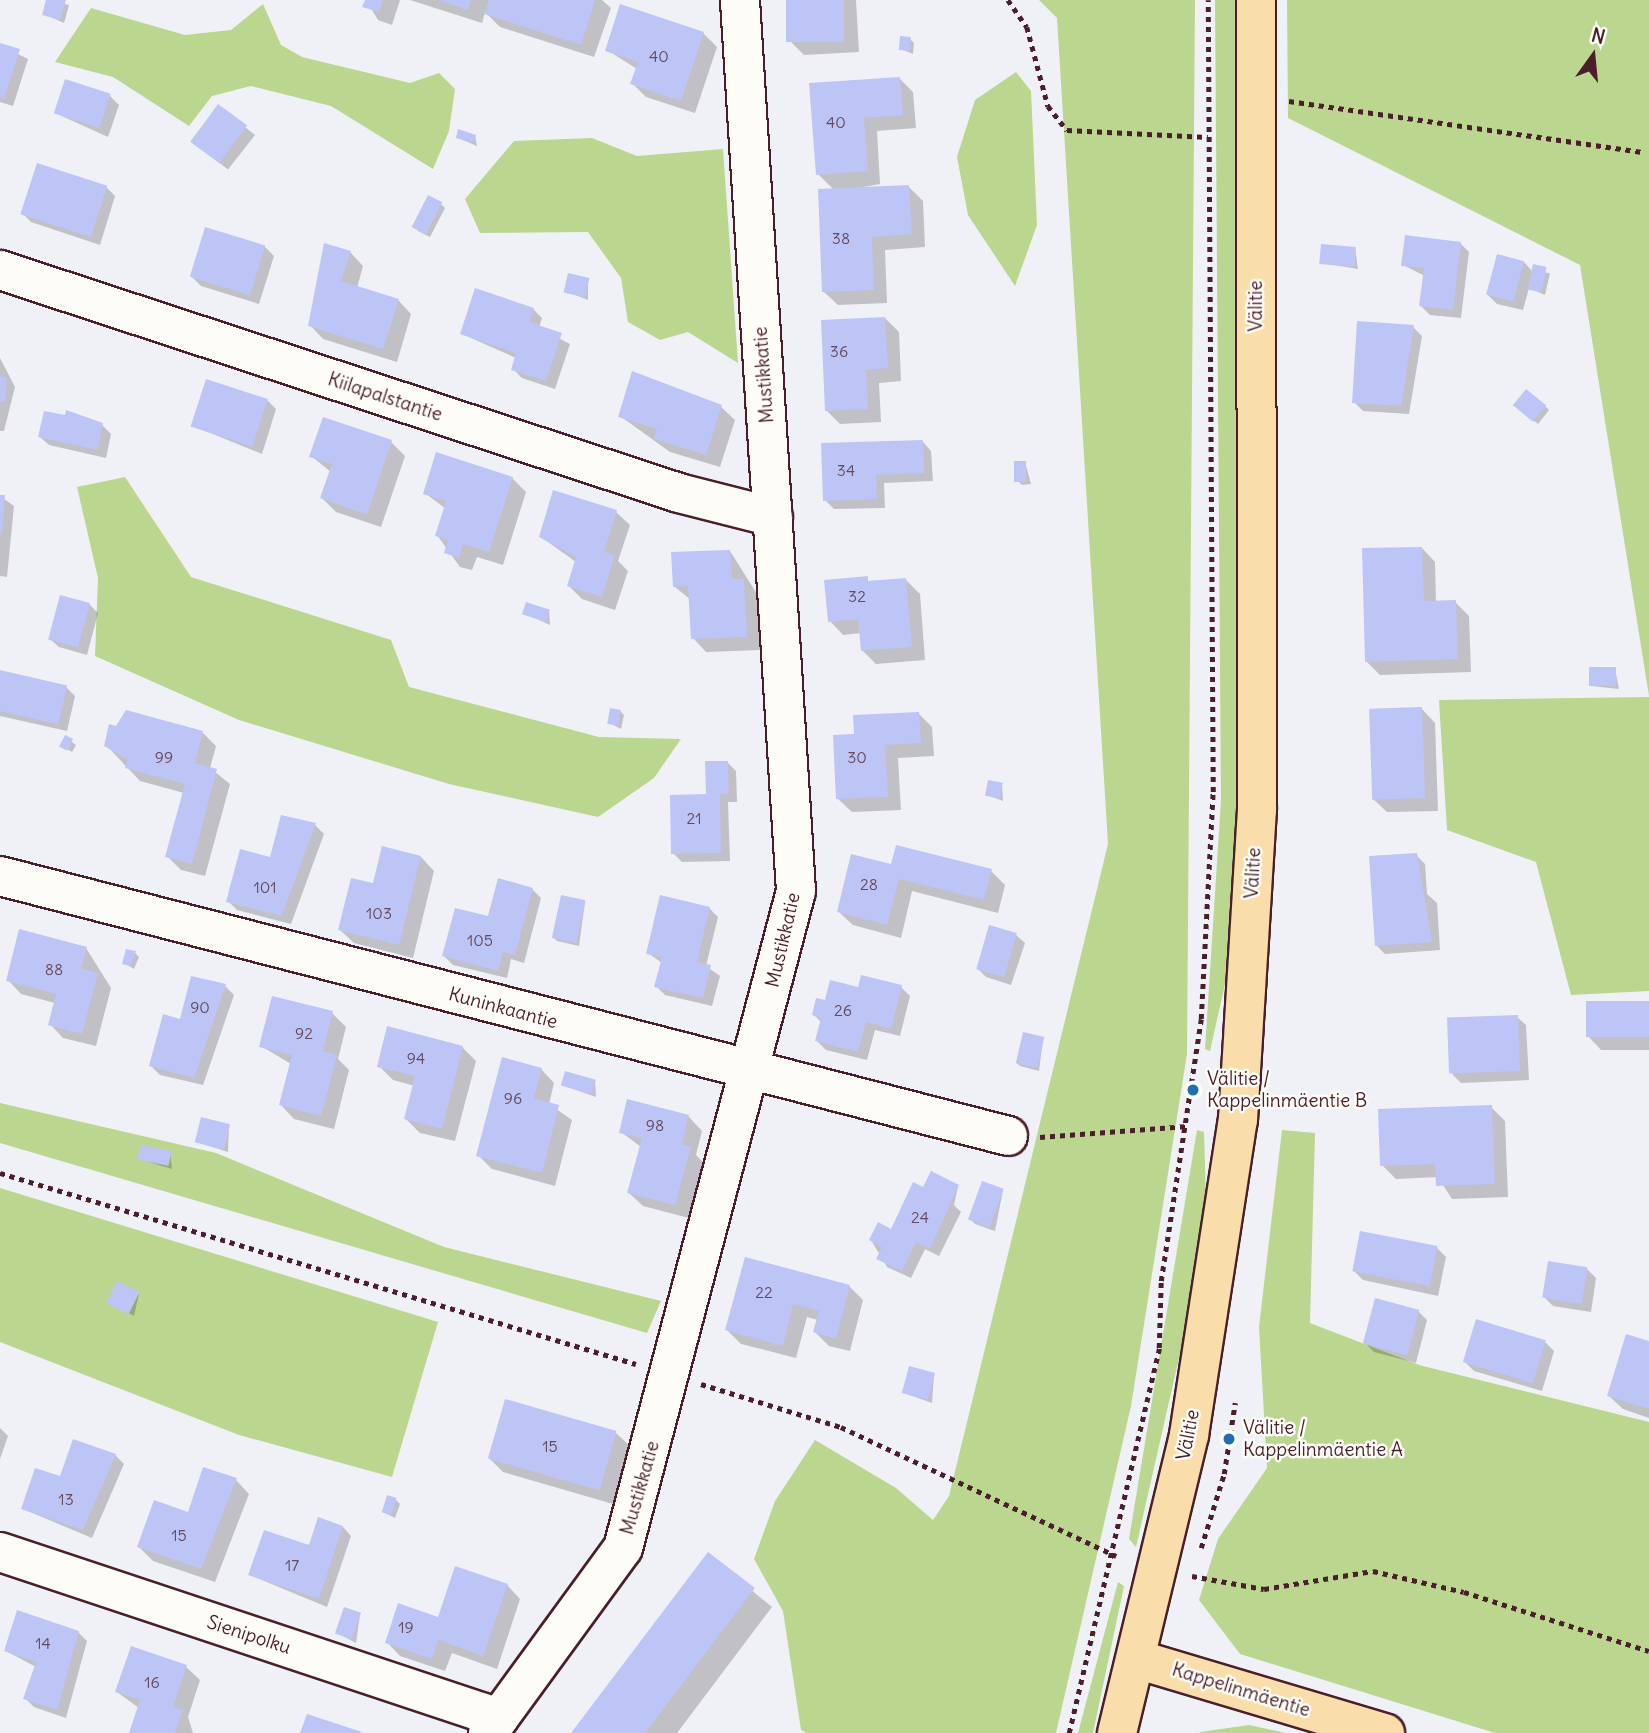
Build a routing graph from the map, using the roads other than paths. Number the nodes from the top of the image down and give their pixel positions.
1 (1256, 0) edge
2 (741, 1) edge
3 (0, 270) edge
4 (773, 517) junction
5 (0, 876) edge
6 (751, 1073) junction
7 (1008, 1136) road end
8 (0, 1552) edge
9 (1136, 1659) junction
10 (494, 1726) edge
11 (1117, 1733) edge
12 (1385, 1733) edge

1 - 9 main road, Välitie
2 - 4 street, Mustikkatie
3 - 4 street, Kiilapalstantie
4 - 6 street, Mustikkatie
5 - 6 street, Kuninkaantie
6 - 7 street, Kuninkaantie
6 - 10 street, Mustikkatie
8 - 10 street, Sienipolku
9 - 11 main road, Välitie
9 - 12 main road, Kappelinmäentie

